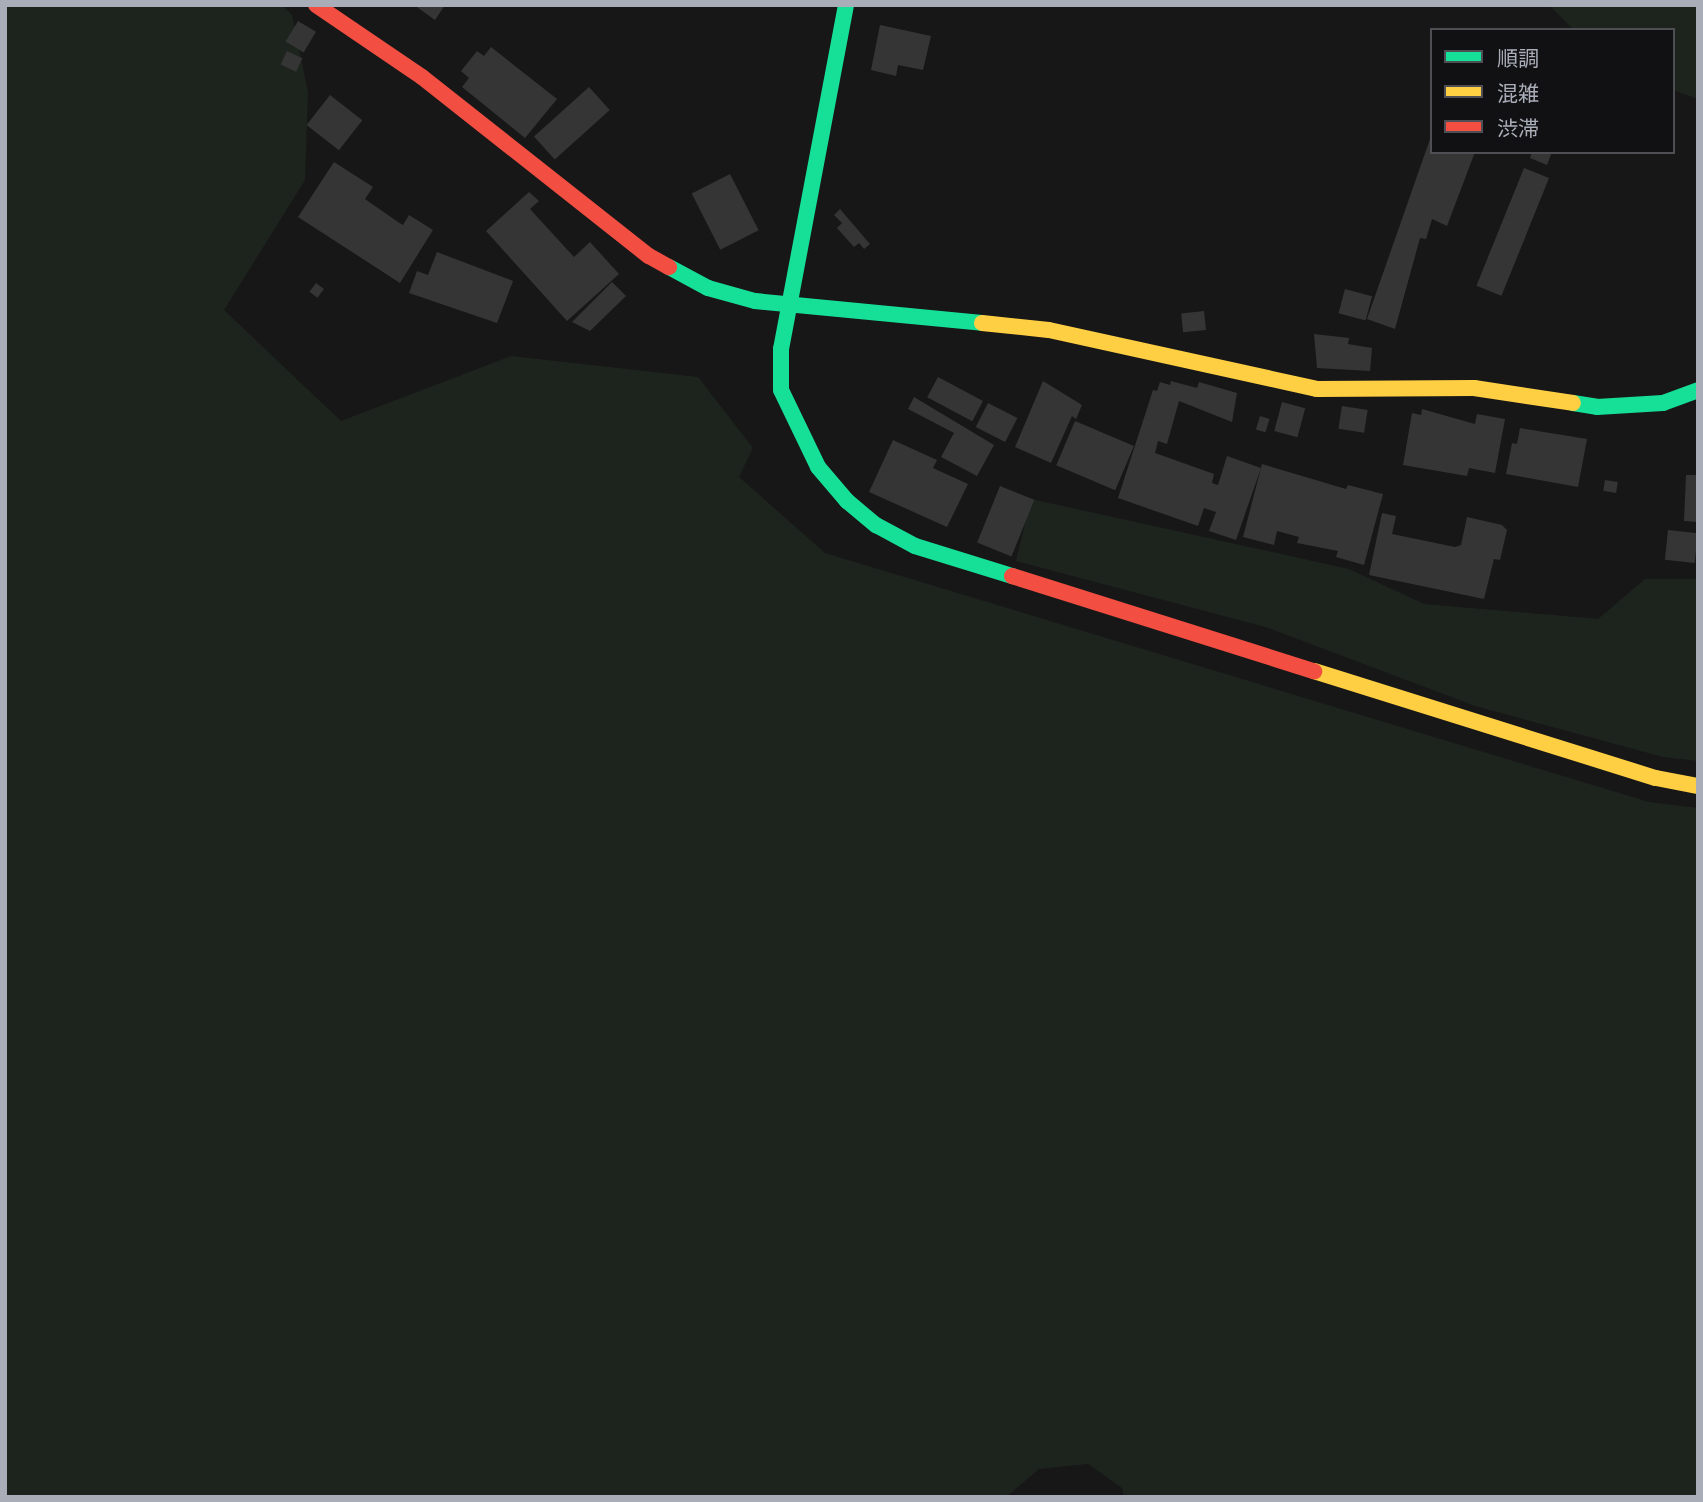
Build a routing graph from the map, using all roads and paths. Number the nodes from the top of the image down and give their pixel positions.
1 (316, 5) edge
2 (846, 5) edge
3 (791, 301) junction
4 (1698, 390) edge
5 (1698, 786) edge

1 - 3 street
2 - 3 street
3 - 4 street
3 - 5 street

